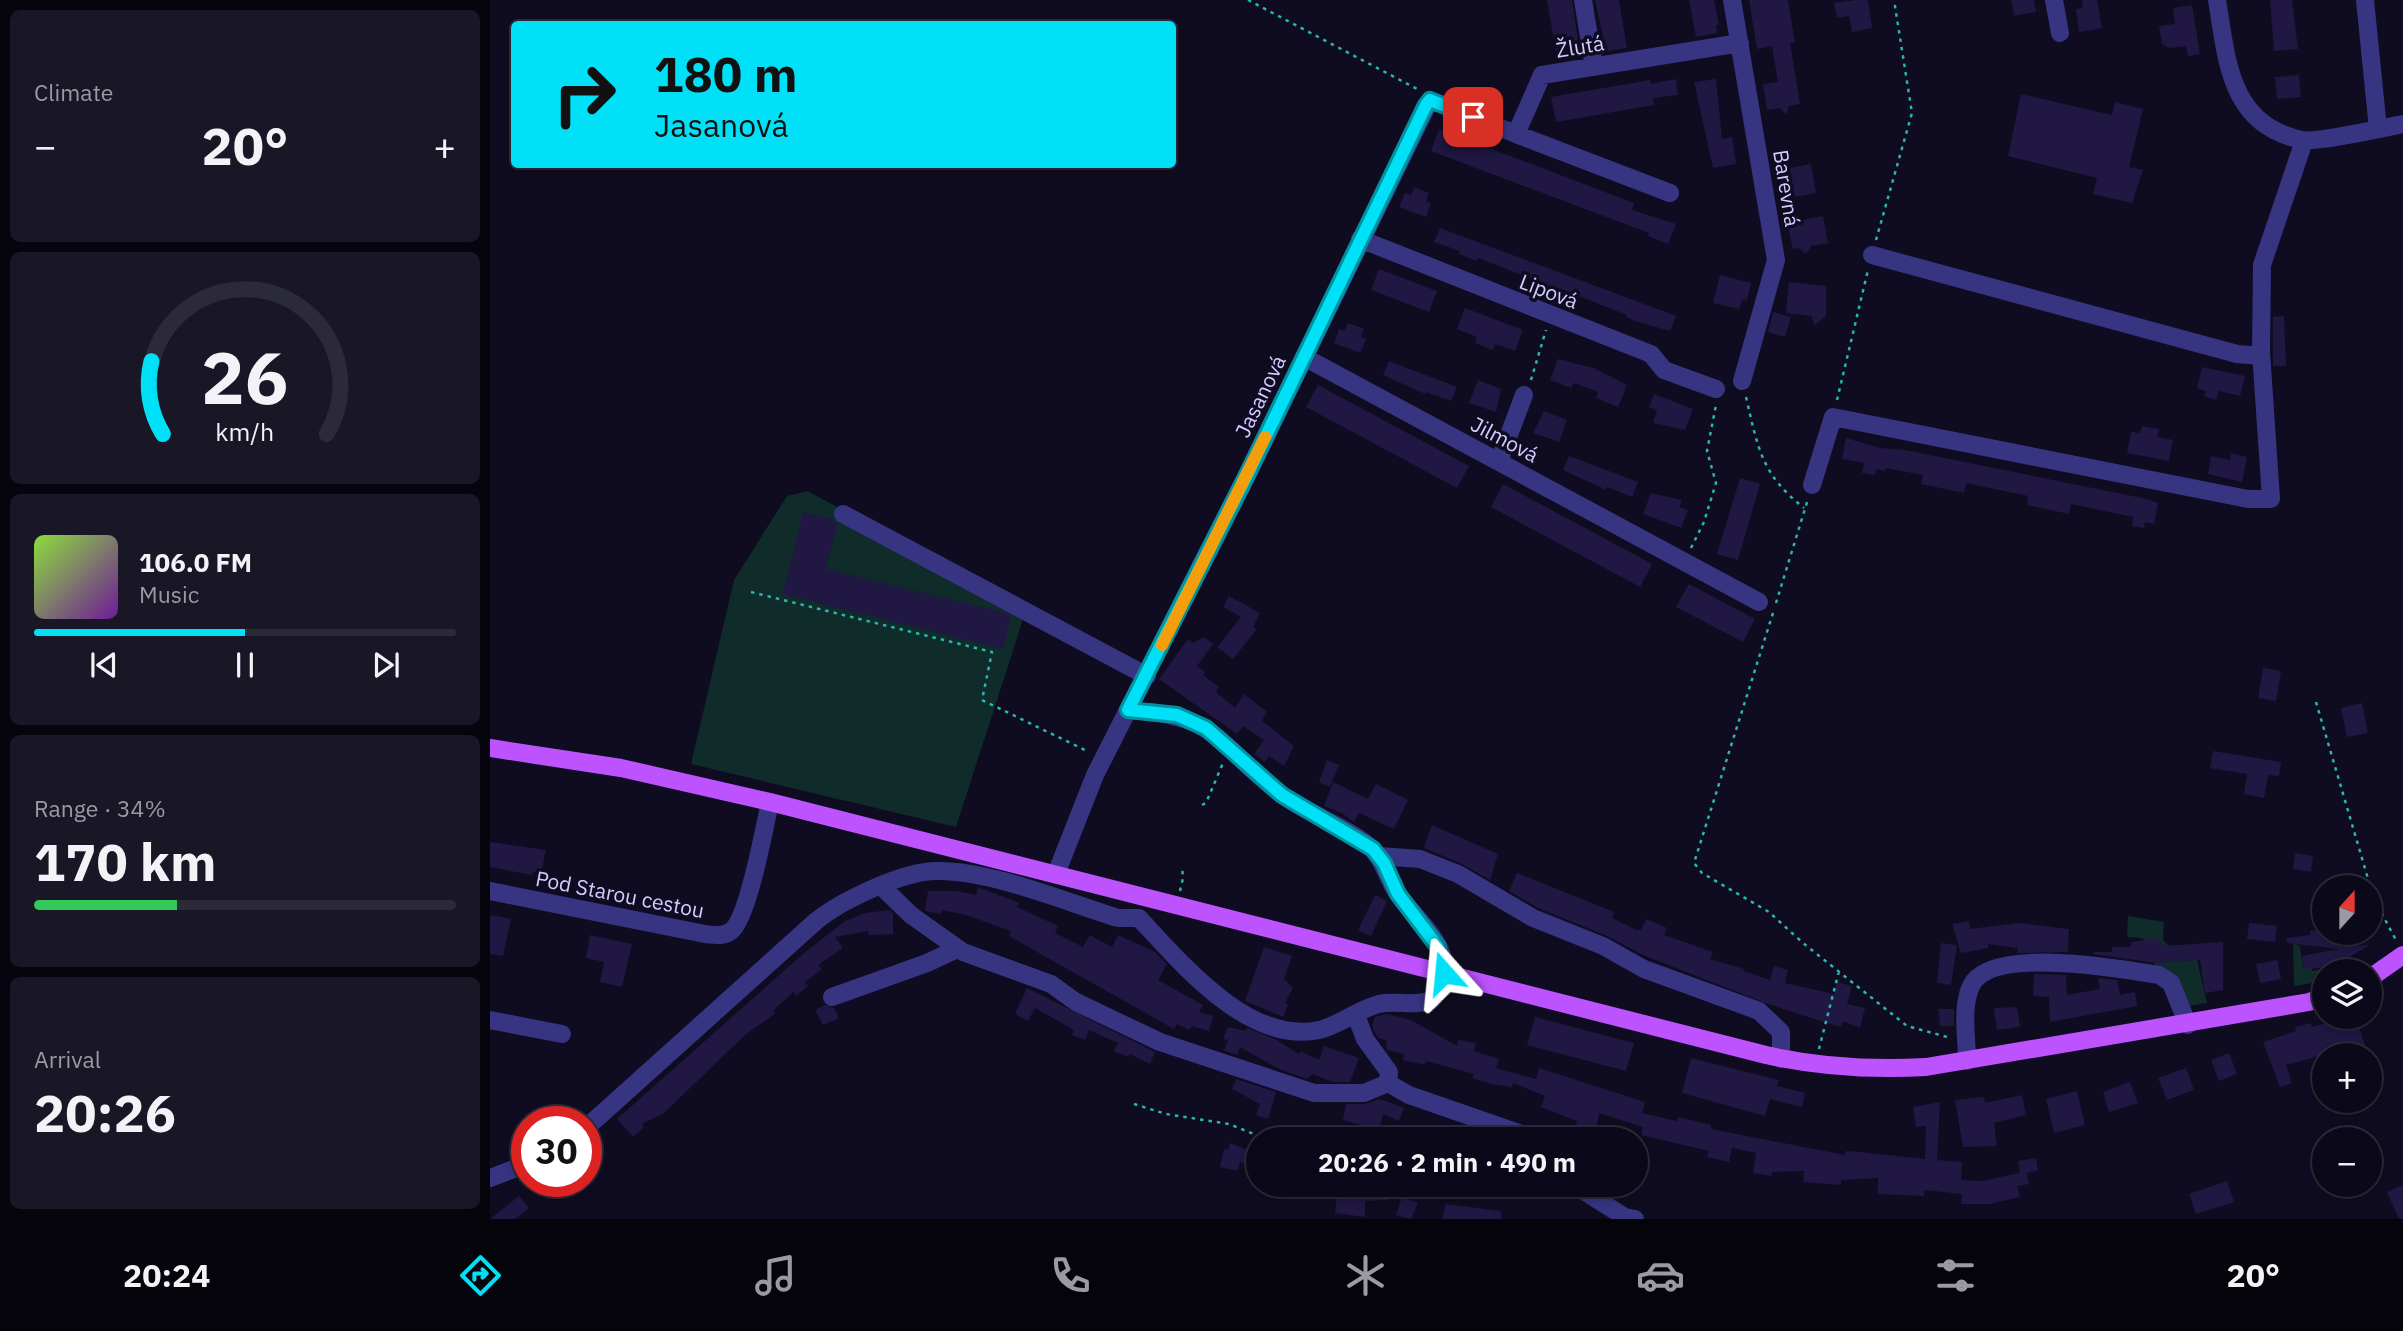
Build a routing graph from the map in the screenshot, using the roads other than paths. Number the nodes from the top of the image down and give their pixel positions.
1 (1583, 0) edge
2 (1732, 0) edge
3 (2054, 0) edge
4 (2217, 0) edge
5 (2365, 0) edge
6 (2060, 33) dead end
7 (1740, 43) junction
8 (1594, 67) junction
9 (2403, 124) edge
10 (2378, 128) junction
11 (1516, 134) junction
12 (2304, 141) junction
13 (1670, 193) dead end
14 (1360, 239) junction
15 (1872, 255) road end
16 (2261, 356) junction
17 (1304, 357) junction
18 (1742, 381) road end
19 (1716, 389) road end
20 (1524, 396) road end
21 (1499, 461) junction
22 (1812, 485) road end
23 (843, 514) dead end
24 (1759, 602) dead end
25 (1147, 676) junction
26 (1128, 710) junction
27 (490, 748) edge
28 (770, 802) junction
29 (1379, 856) junction
30 (1056, 874) junction
31 (881, 886) junction
32 (490, 891) edge
33 (1149, 898) junction
34 (1139, 919) junction
35 (2400, 948) edge
36 (957, 949) junction
37 (2382, 966) edge
38 (1444, 973) junction
39 (832, 997) dead end
40 (2312, 1001) edge
41 (1356, 1015) junction
42 (490, 1020) edge
43 (2188, 1025) junction
44 (562, 1034) dead end
45 (1967, 1052) junction
46 (1781, 1059) junction
47 (1388, 1083) junction
48 (602, 1114) edge
49 (1502, 1127) edge
50 (511, 1170) edge
51 (490, 1178) edge
52 (1593, 1197) edge
53 (1635, 1219) edge

1 - 8 street
2 - 7 street, Barevná
3 - 6 street
4 - 12 street
5 - 10 street
7 - 8 street, Žlutá
7 - 18 street, Barevná
8 - 11 street, Žlutá
9 - 10 street
10 - 12 street
11 - 13 street
11 - 14 street, Jasanová
12 - 16 street
14 - 17 street, Jasanová
14 - 19 street, Lipová
15 - 16 street
16 - 22 street
17 - 21 street, Jilmová
17 - 25 street, Jasanová
20 - 21 street
21 - 24 street, Jilmová
23 - 25 street
25 - 26 street, Jasanová
26 - 29 street
26 - 30 street, Jasanová
27 - 28 main road
28 - 30 main road
28 - 32 street, Pod Starou cestou
29 - 38 street
29 - 46 street
30 - 33 main road
31 - 34 street
31 - 36 street
31 - 48 street
33 - 34 street
33 - 38 main road
34 - 41 street
35 - 37 main road
36 - 39 street
36 - 47 street
38 - 41 street
38 - 46 main road
40 - 43 main road
41 - 47 street
42 - 44 street
43 - 45 main road
43 - 45 street
45 - 46 main road
47 - 49 street
50 - 51 street
52 - 53 street

